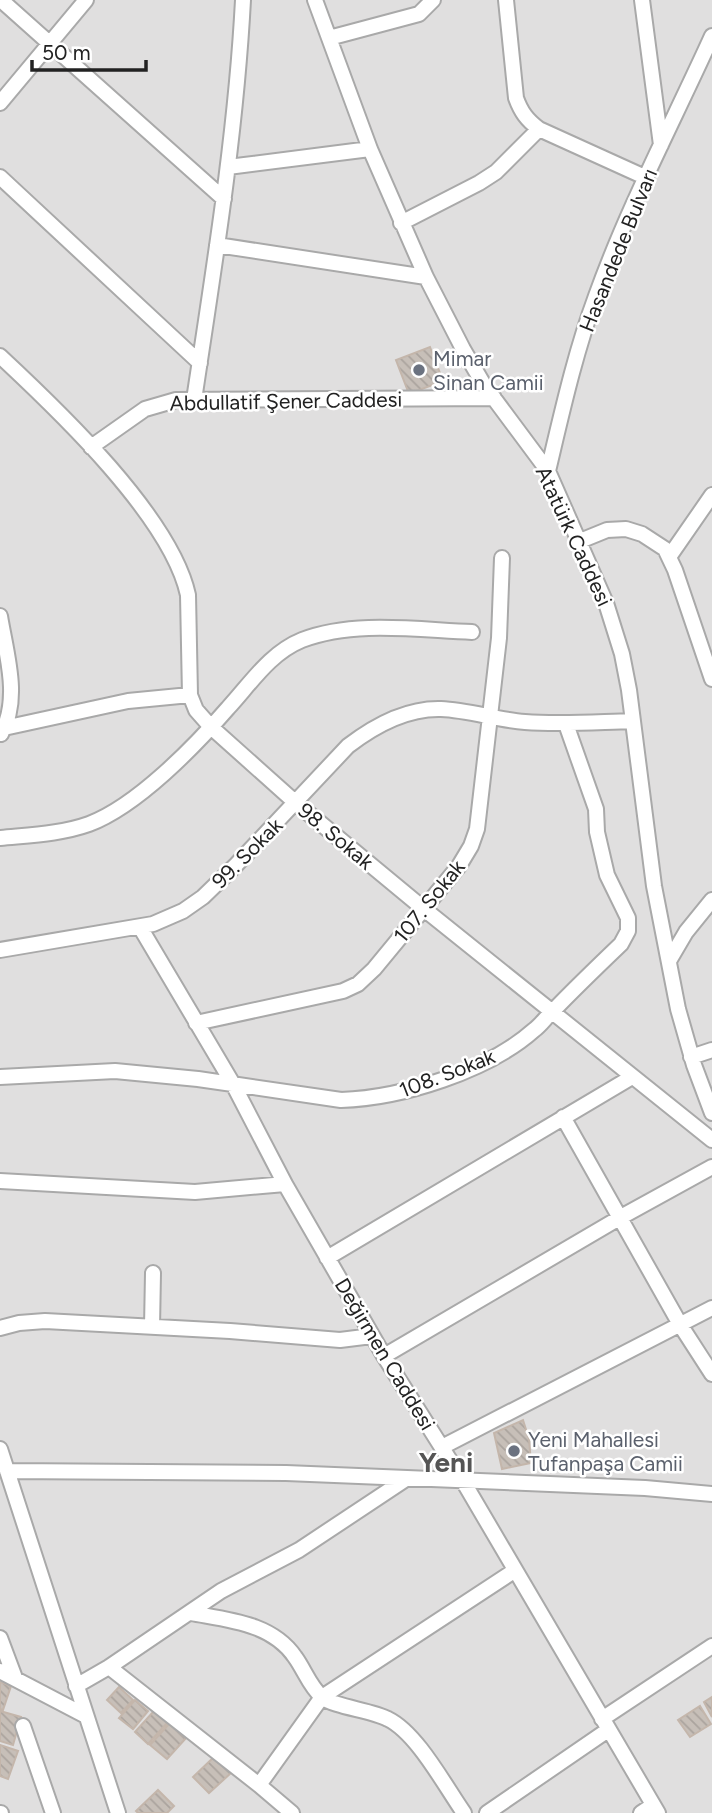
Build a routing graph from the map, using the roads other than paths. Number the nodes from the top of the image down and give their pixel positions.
1 (1, 0) edge
2 (86, 0) edge
3 (243, 0) edge
4 (315, 0) edge
5 (433, 0) edge
6 (506, 0) edge
7 (642, 0) edge
8 (712, 36) edge
9 (330, 38) junction
10 (49, 44) junction
11 (0, 103) edge
12 (539, 129) junction
13 (662, 146) junction
14 (370, 149) junction
15 (228, 167) junction
16 (0, 177) edge
17 (647, 178) junction
18 (224, 199) junction
19 (401, 223) junction
20 (217, 245) junction
21 (426, 277) junction
22 (0, 356) edge
23 (200, 363) junction
24 (494, 398) junction
25 (194, 400) junction
26 (91, 447) junction
27 (548, 471) junction
28 (712, 495) edge
29 (580, 541) junction
30 (669, 557) junction
31 (502, 558) dead end
32 (0, 616) edge
33 (472, 632) dead end
34 (712, 678) edge
35 (190, 695) junction
36 (490, 718) junction
37 (632, 721) junction
38 (566, 724) junction
39 (211, 727) junction
40 (2, 732) edge
41 (296, 803) junction
42 (0, 838) edge
43 (712, 900) edge
44 (424, 909) junction
45 (140, 927) junction
46 (0, 950) edge
47 (669, 961) junction
48 (551, 1012) junction
49 (196, 1023) junction
50 (712, 1050) edge
51 (691, 1056) junction
52 (0, 1077) edge
53 (632, 1077) junction
54 (233, 1084) junction
55 (712, 1113) edge
56 (563, 1117) junction
57 (712, 1140) edge
58 (712, 1167) edge
59 (0, 1181) edge
60 (285, 1184) junction
61 (621, 1217) junction
62 (327, 1258) junction
63 (153, 1273) dead end
64 (712, 1308) edge
65 (681, 1326) junction
66 (152, 1327) junction
67 (0, 1328) edge
68 (372, 1336) junction
69 (384, 1356) junction
70 (712, 1374) edge
71 (442, 1447) junction
72 (0, 1448) edge
73 (7, 1471) junction
74 (406, 1479) junction
75 (463, 1481) junction
76 (712, 1494) edge
77 (514, 1571) junction
78 (191, 1612) junction
79 (0, 1638) edge
80 (712, 1646) edge
81 (109, 1667) junction
82 (0, 1671) edge
83 (15, 1678) junction
84 (76, 1686) junction
85 (322, 1697) junction
86 (86, 1716) junction
87 (605, 1725) junction
88 (23, 1726) dead end
89 (259, 1785) junction
90 (651, 1810) edge
91 (53, 1813) edge
92 (118, 1813) edge
93 (292, 1813) edge
94 (464, 1813) edge
95 (487, 1813) edge

1 - 10 street
2 - 10 street
3 - 15 street
4 - 9 street, Atatürk Caddesi
5 - 9 street
6 - 12 street
7 - 13 street
8 - 13 street, Hasandede Bulvarı
9 - 14 street, Atatürk Caddesi
10 - 11 street
10 - 18 street
12 - 17 street
12 - 19 street
13 - 17 street, Hasandede Bulvarı
14 - 15 street
14 - 19 street, Atatürk Caddesi
15 - 18 street
16 - 23 street
17 - 27 street, Hasandede Bulvarı
18 - 20 street
19 - 21 street, Atatürk Caddesi
20 - 21 street
20 - 23 street
21 - 24 street, Atatürk Caddesi
22 - 26 street
23 - 25 street
24 - 25 street, Abdullatif Şener Caddesi
24 - 27 street, Atatürk Caddesi
25 - 26 street, Abdullatif Şener Caddesi
26 - 35 street
27 - 29 street, Atatürk Caddesi
28 - 30 street
29 - 30 street
29 - 37 street, Atatürk Caddesi
30 - 34 street
31 - 36 street, 107. Sokak
32 - 40 street
33 - 39 street
35 - 39 street, 98. Sokak
35 - 40 street
36 - 38 street, 99. Sokak
36 - 41 street, 99. Sokak
36 - 44 street, 107. Sokak
37 - 38 street, 99. Sokak
37 - 47 street, Atatürk Caddesi
38 - 48 street, 108. Sokak
39 - 41 street, 98. Sokak
39 - 42 street
41 - 44 street, 98. Sokak
41 - 45 street, 99. Sokak
43 - 47 street
44 - 48 street, 98. Sokak
44 - 49 street, 107. Sokak
45 - 46 street, 99. Sokak
45 - 49 street, Değirmen Caddesi
47 - 51 street, Atatürk Caddesi
48 - 53 street, 98. Sokak
48 - 54 street, 108. Sokak
49 - 54 street, Değirmen Caddesi
50 - 51 street
51 - 55 street, Atatürk Caddesi
52 - 54 street, 108. Sokak
53 - 56 street
53 - 57 street, 98. Sokak
54 - 60 street, Değirmen Caddesi
56 - 61 street
56 - 62 street
58 - 61 street
59 - 60 street
60 - 62 street, Değirmen Caddesi
61 - 65 street
61 - 69 street
62 - 68 street, Değirmen Caddesi
63 - 66 street
64 - 65 street
65 - 70 street
65 - 71 street
66 - 67 street
66 - 68 street
68 - 69 street, Değirmen Caddesi
69 - 71 street, Değirmen Caddesi
71 - 75 street, Değirmen Caddesi
72 - 73 street
73 - 74 street
73 - 84 street
74 - 75 street
74 - 78 street
75 - 76 street
75 - 77 street, Değirmen Caddesi
77 - 85 street
77 - 87 street, Değirmen Caddesi
78 - 81 street
78 - 85 street
79 - 83 street
80 - 87 street
81 - 84 street
81 - 89 street
82 - 83 street
83 - 86 street
84 - 86 street
85 - 89 street
85 - 94 street
86 - 92 street
87 - 90 street, Değirmen Caddesi
87 - 95 street
88 - 91 street
89 - 93 street

